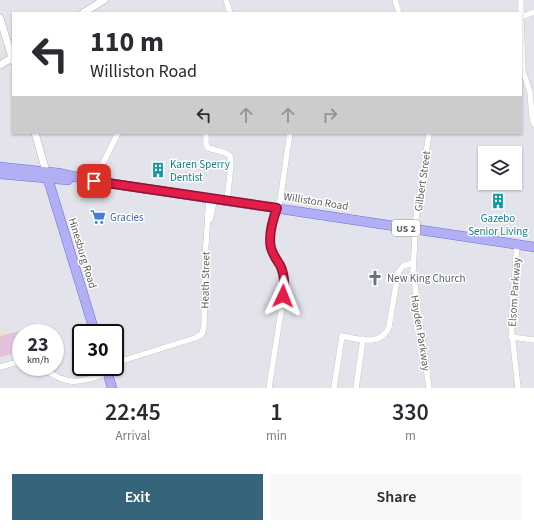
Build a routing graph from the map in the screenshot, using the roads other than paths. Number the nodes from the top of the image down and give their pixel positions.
1 (104, 0) edge
2 (226, 0) edge
3 (395, 0) edge
4 (522, 0) edge
5 (85, 12) edge
6 (230, 12) edge
7 (399, 12) edge
8 (521, 12) edge
9 (534, 12) edge
10 (522, 17) edge
11 (0, 18) edge
12 (522, 44) edge
13 (12, 56) edge
14 (12, 59) edge
15 (0, 65) edge
16 (532, 93) edge
17 (534, 124) edge
18 (35, 134) edge
19 (118, 134) edge
20 (206, 134) edge
21 (290, 134) edge
22 (429, 134) edge
23 (0, 167) edge
24 (0, 174) edge
25 (47, 176) junction
26 (94, 181) junction
27 (212, 198) junction
28 (227, 200) junction
29 (277, 208) junction
30 (415, 229) junction
31 (517, 244) junction
32 (534, 247) edge
33 (413, 263) junction
34 (92, 324) edge
35 (511, 337) junction
36 (363, 339) junction
37 (534, 340) edge
38 (124, 360) edge
39 (12, 364) edge
40 (0, 367) edge
41 (54, 376) edge
42 (94, 376) edge
43 (109, 376) edge
44 (112, 388) edge
45 (268, 388) edge
46 (334, 388) edge
47 (356, 388) edge
48 (429, 388) edge
49 (518, 388) edge

1 - 5 street
2 - 6 street
3 - 7 street
4 - 8 street
9 - 10 street
11 - 13 street
12 - 16 street
14 - 15 street
16 - 17 street
18 - 25 street
19 - 26 street
20 - 28 street
21 - 29 street
22 - 30 street, Gilbert Street
23 - 25 main road, Williston Road / US 2
24 - 25 main road, Williston Road / US 2
25 - 26 main road, Williston Road / US 2
25 - 34 main road, Hinesburg Road
26 - 27 main road, Williston Road / US 2
27 - 28 main road, Williston Road / US 2
27 - 38 street, Heath Street
28 - 29 main road, Williston Road / US 2
29 - 30 main road, Williston Road / US 2
29 - 45 street
30 - 31 main road, Williston Road / US 2
30 - 33 street, Hayden Parkway
31 - 32 main road, Williston Road / US 2
31 - 35 street, Elsom Parkway
33 - 36 street
33 - 48 street, Hayden Parkway
35 - 37 street
35 - 49 street, Elsom Parkway
36 - 46 street
36 - 47 street
39 - 40 street
41 - 42 street
43 - 44 main road

